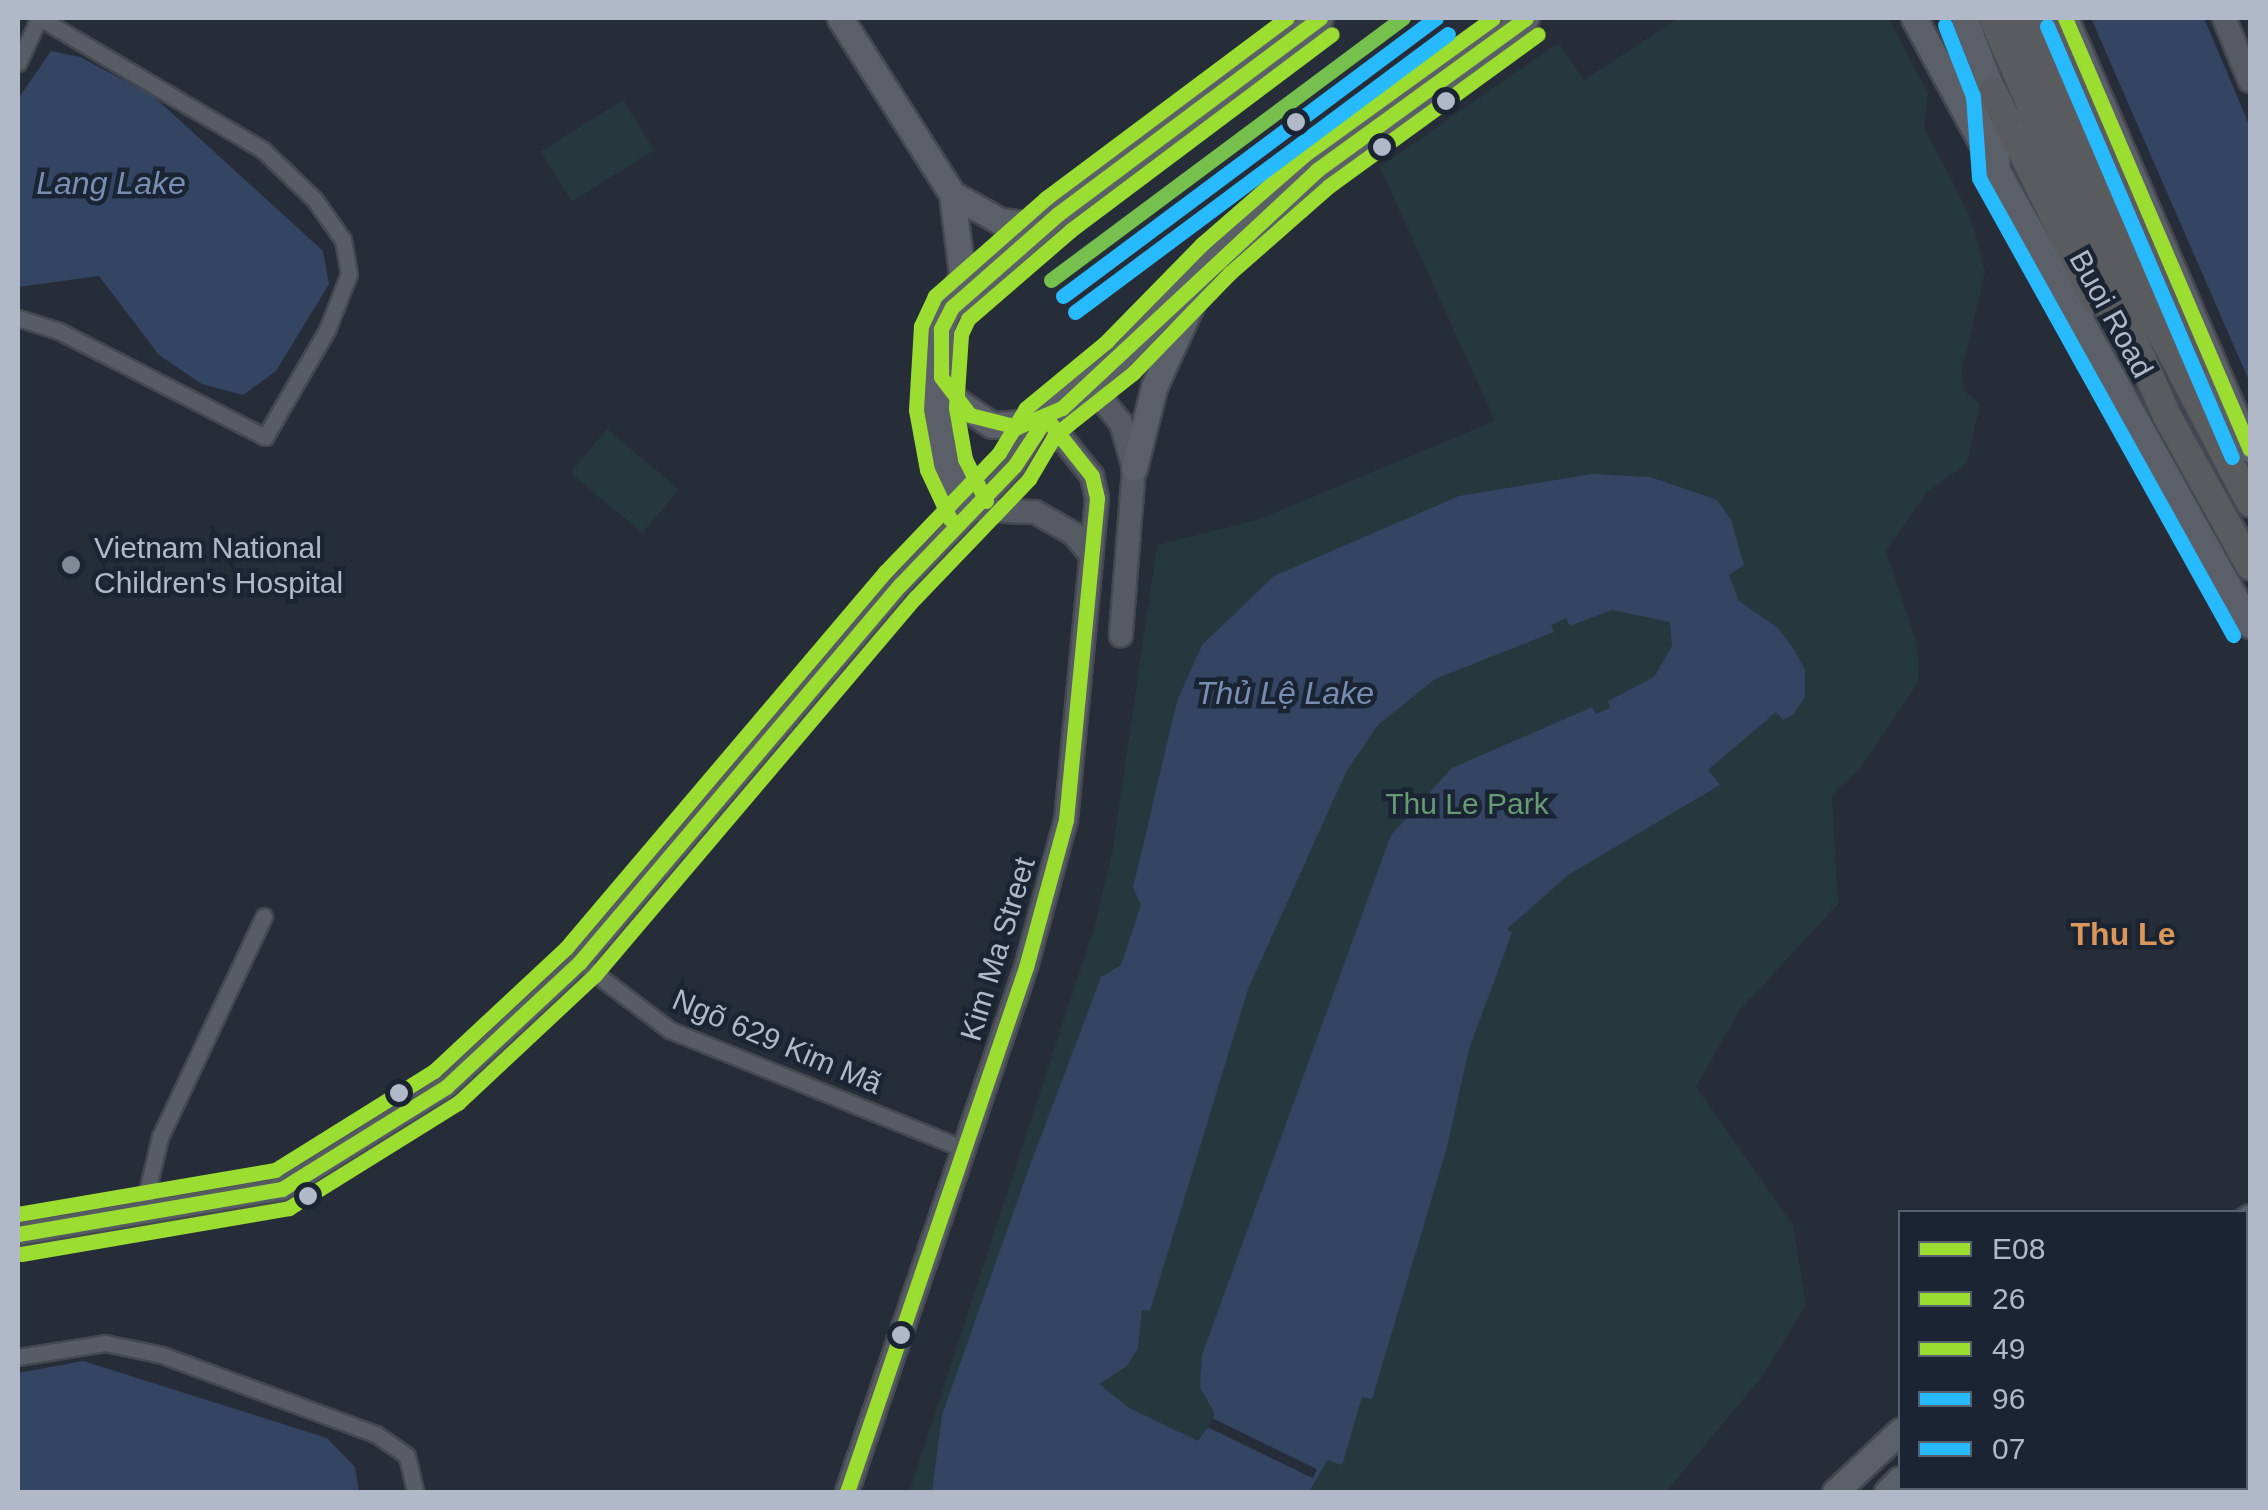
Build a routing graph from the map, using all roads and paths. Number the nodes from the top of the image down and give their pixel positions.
1 (40, 18) edge
2 (840, 18) edge
3 (1320, 18) edge
4 (1526, 18) edge
5 (1914, 18) edge
6 (1964, 18) edge
7 (1993, 18) edge
8 (2020, 18) edge
9 (2044, 18) edge
10 (2064, 18) edge
11 (2224, 18) edge
12 (18, 62) edge
13 (2250, 82) edge
14 (1993, 92) junction
15 (2045, 107) junction
16 (1997, 170) junction
17 (952, 194) junction
18 (1043, 226) junction
19 (1216, 258) junction
20 (952, 307) junction
21 (18, 318) edge
22 (941, 376) junction
23 (1090, 384) junction
24 (1043, 420) junction
25 (2237, 448) edge
26 (2189, 460) junction
27 (1134, 468) junction
28 (2250, 502) edge
29 (968, 510) junction
30 (1091, 564) junction
31 (2250, 566) edge
32 (1126, 575) junction
33 (2250, 625) edge
34 (1121, 635) dead end
35 (264, 916) dead end
36 (580, 962) junction
37 (964, 1149) junction
38 (143, 1209) junction
39 (18, 1234) edge
40 (18, 1357) edge
41 (1898, 1433) edge
42 (415, 1492) edge
43 (847, 1492) edge
44 (1835, 1492) edge

1 - 12 street
1 - 21 street
2 - 17 main road
3 - 18 main road
4 - 19 main road
5 - 16 main road
6 - 14 main road, Buoi Road
7 - 15 highway
8 - 15 highway
9 - 25 highway
10 - 25 main road
11 - 13 main road
14 - 16 main road, Buoi Road
14 - 26 highway
15 - 25 highway
15 - 26 highway
16 - 33 main road, Buoi Road
17 - 18 main road
17 - 20 main road
18 - 20 main road
19 - 23 main road
19 - 27 main road
20 - 22 main road
22 - 24 main road
22 - 29 main road
23 - 24 main road
23 - 27 main road
24 - 29 main road
24 - 30 main road, Kim Ma Street
25 - 28 highway
26 - 31 highway
27 - 32 main road
29 - 30 main road
29 - 36 main road
30 - 32 main road
30 - 37 main road, Kim Ma Street
32 - 34 main road
35 - 38 street
36 - 37 street, Ngõ 629 Kim Mã
36 - 38 main road
37 - 43 main road, Kim Ma Street
38 - 39 main road
40 - 42 street
41 - 44 main road

